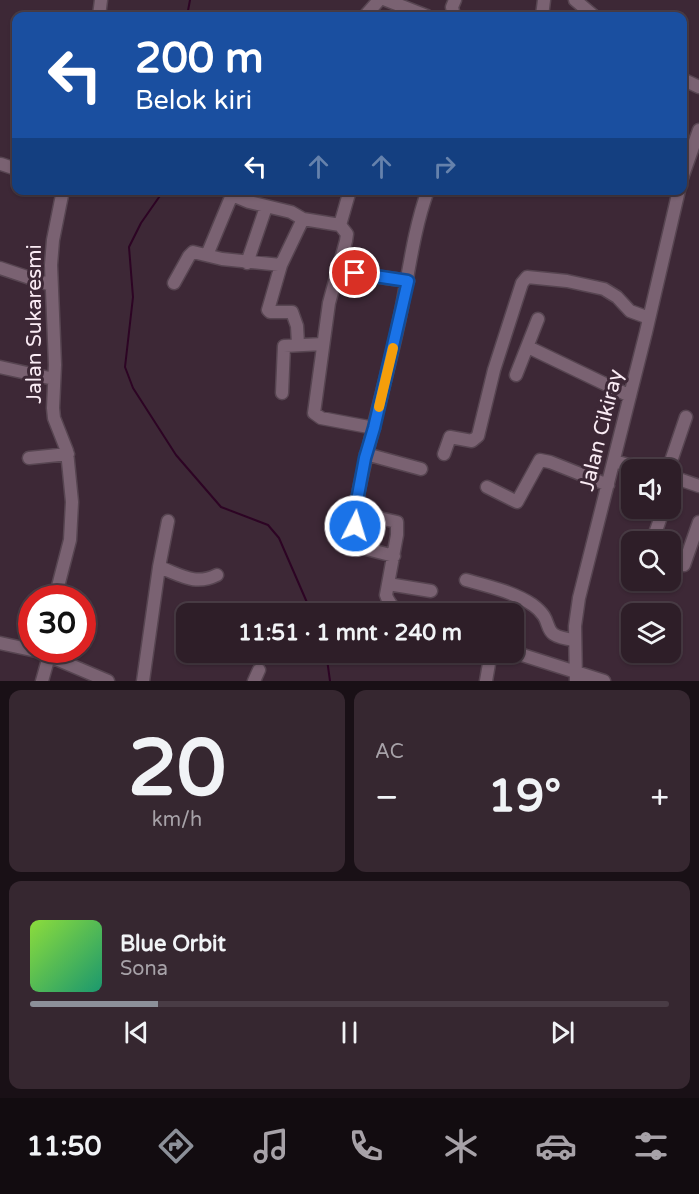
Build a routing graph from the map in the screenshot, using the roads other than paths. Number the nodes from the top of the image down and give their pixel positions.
1 (379, 0) edge
2 (386, 0) edge
3 (574, 0) edge
4 (368, 12) edge
5 (417, 12) edge
6 (589, 12) edge
7 (699, 130) edge
8 (687, 164) edge
9 (62, 195) edge
10 (232, 195) edge
11 (235, 195) edge
12 (349, 195) edge
13 (426, 195) edge
14 (678, 195) edge
15 (266, 207) junction
16 (303, 219) junction
17 (340, 225) junction
18 (207, 255) junction
19 (247, 263) junction
20 (280, 265) junction
21 (0, 268) edge
22 (338, 271) junction
23 (408, 281) junction
24 (174, 283) dead end
25 (51, 285) junction
26 (649, 318) junction
27 (538, 319) dead end
28 (298, 344) junction
29 (323, 344) junction
30 (528, 347) junction
31 (0, 367) edge
32 (516, 375) dead end
33 (54, 380) junction
34 (282, 393) dead end
35 (630, 396) junction
36 (686, 417) dead end
37 (374, 428) junction
38 (68, 454) junction
39 (366, 454) junction
40 (444, 454) dead end
41 (29, 458) dead end
42 (676, 459) edge
43 (614, 461) junction
44 (621, 463) edge
45 (421, 469) dead end
46 (681, 481) edge
47 (608, 485) junction
48 (699, 486) edge
49 (488, 488) dead end
50 (357, 513) junction
51 (168, 520) dead end
52 (699, 522) edge
53 (394, 556) junction
54 (684, 566) dead end
55 (159, 567) junction
56 (217, 575) dead end
57 (466, 580) dead end
58 (388, 584) junction
59 (58, 585) edge
60 (431, 591) dead end
61 (391, 603) edge
62 (575, 640) junction
63 (0, 643) edge
64 (18, 647) edge
65 (524, 656) edge
66 (43, 663) edge
67 (67, 663) edge
68 (489, 663) edge
69 (576, 676) edge
70 (42, 681) edge
71 (108, 681) edge
72 (143, 681) edge
73 (486, 681) edge
74 (604, 681) edge

1 - 4 street
2 - 5 street
3 - 6 street
7 - 8 street
9 - 25 street, Jalan Sukaresmi
10 - 18 street
11 - 15 street
12 - 17 street
13 - 23 street
14 - 26 street, Jalan Cikiray
15 - 16 street
15 - 19 street
16 - 17 street
16 - 20 street
17 - 22 street
18 - 19 street
18 - 24 street
19 - 20 street
20 - 28 street
21 - 25 street
22 - 23 street
22 - 29 street
23 - 37 street
25 - 33 street, Jalan Sukaresmi
26 - 35 street, Jalan Cikiray
26 - 40 street
27 - 30 street
28 - 29 street
28 - 34 street
29 - 37 street
30 - 32 street
30 - 35 street
31 - 33 street
33 - 38 street, Jalan Sukaresmi
35 - 43 street, Jalan Cikiray
36 - 42 street
37 - 39 street
38 - 41 street
38 - 59 street, Jalan Sukaresmi
39 - 45 street
39 - 50 street
43 - 44 street
43 - 47 street, Jalan Cikiray
46 - 48 street
47 - 49 street
47 - 62 street, Jalan Cikiray
50 - 53 street
50 - 53 street
51 - 55 street
52 - 54 street
53 - 58 street
55 - 56 street
55 - 72 street
57 - 62 street
58 - 60 street
58 - 61 street
62 - 69 street, Jalan Cikiray
63 - 64 street
65 - 69 street
66 - 70 street
67 - 71 street
68 - 73 street
69 - 74 street

